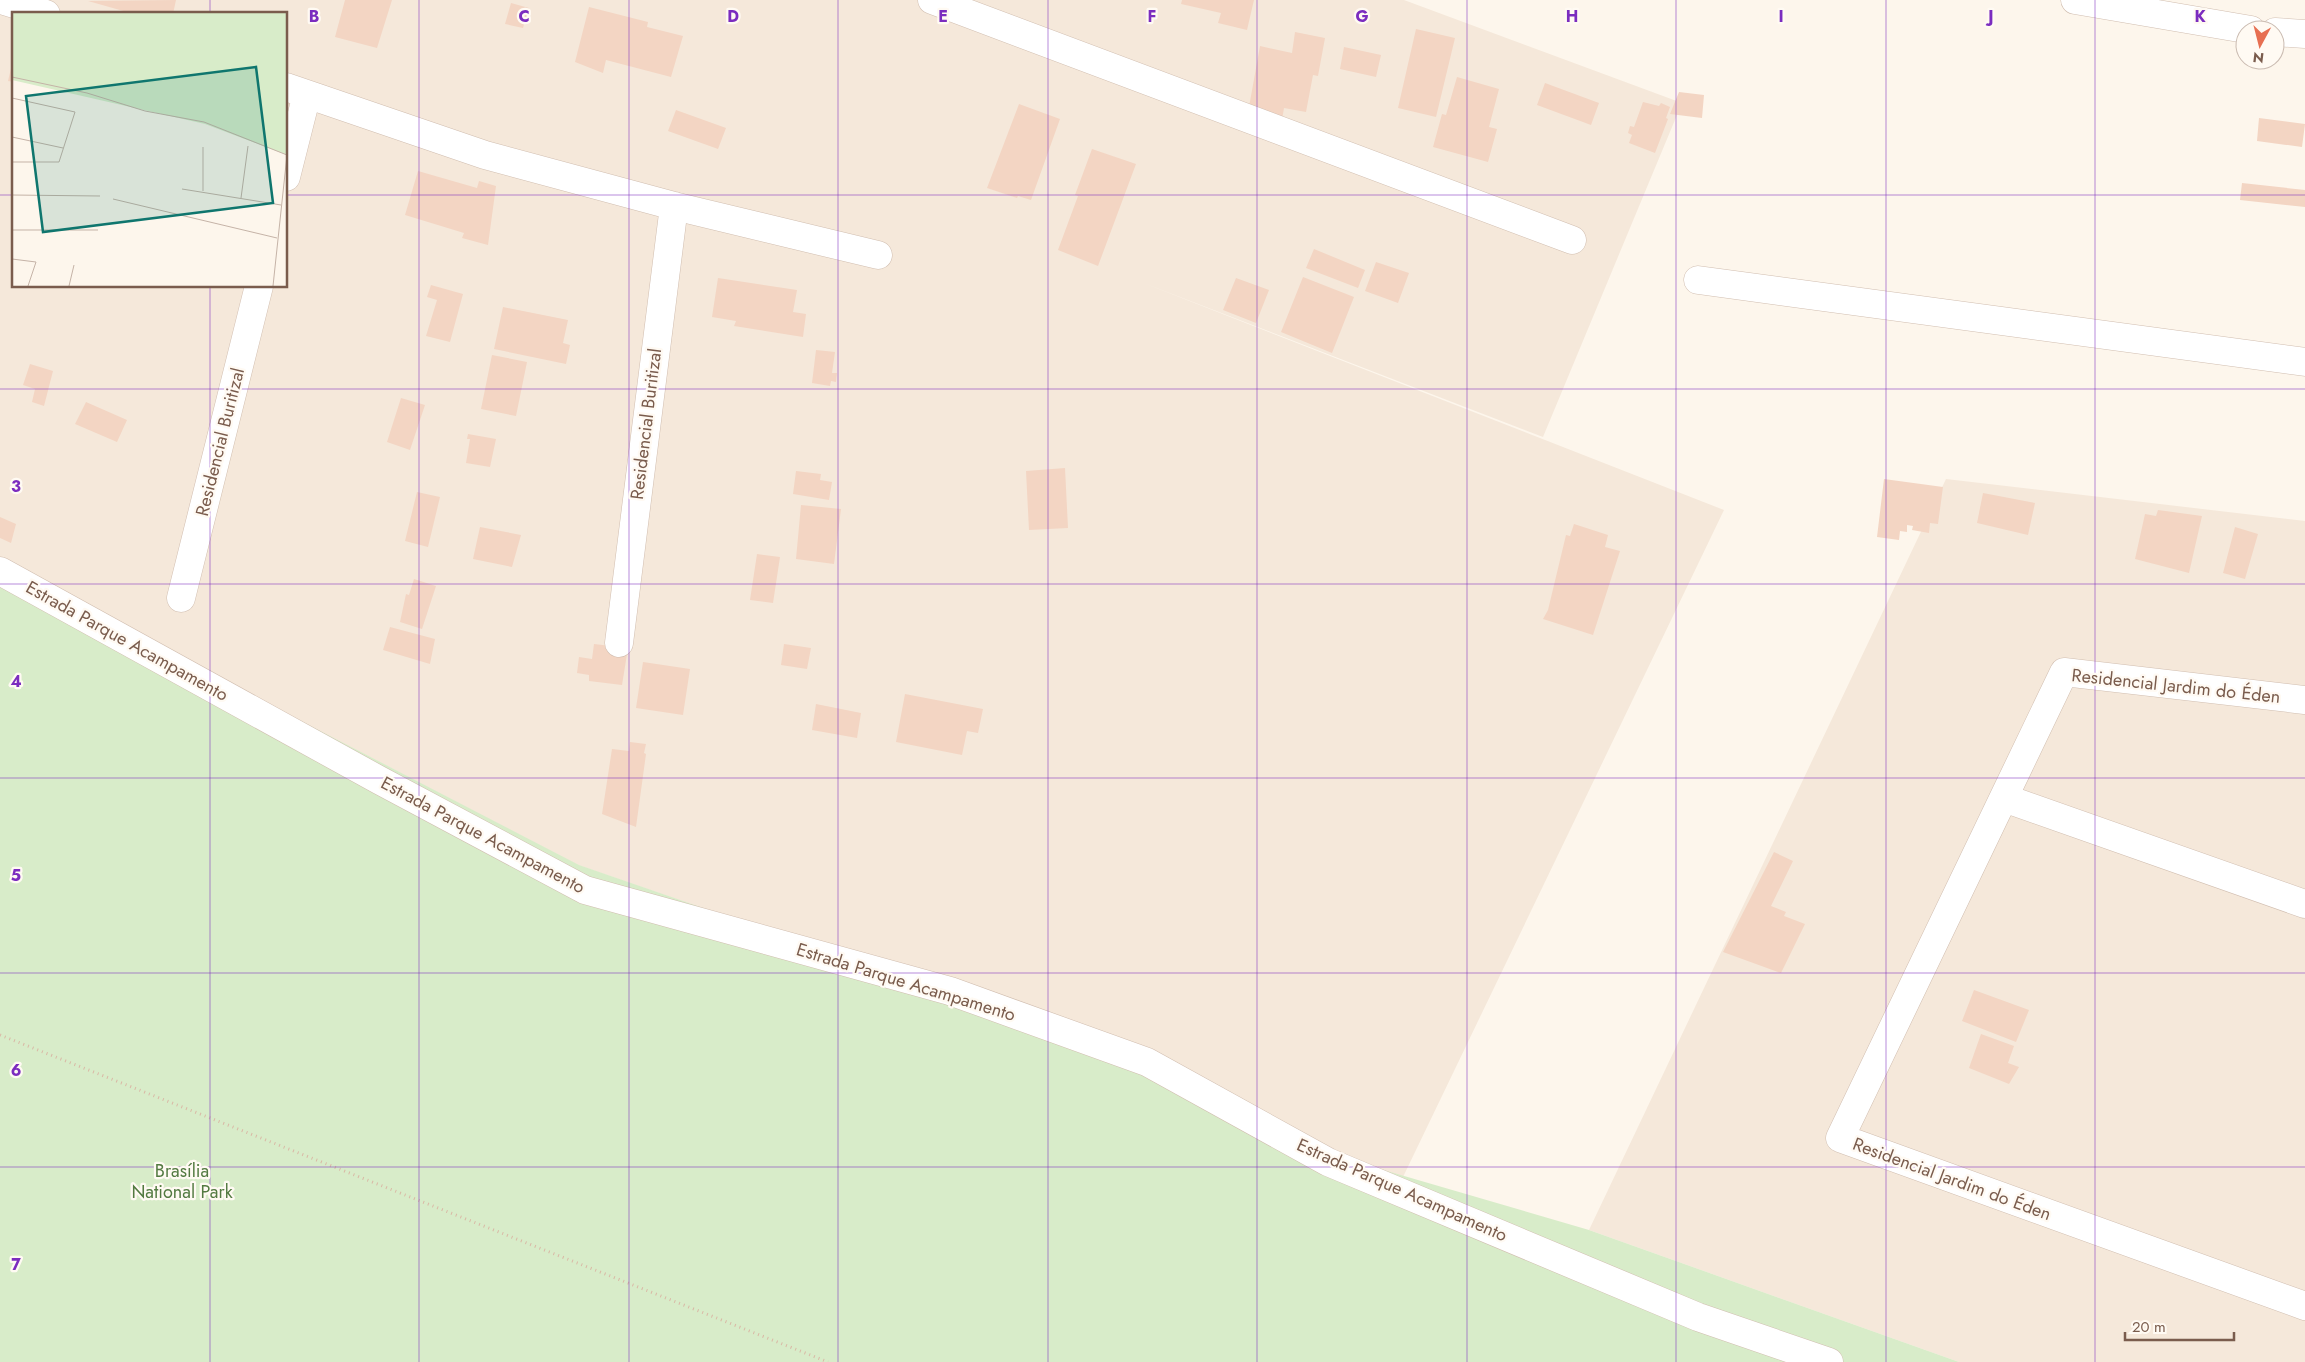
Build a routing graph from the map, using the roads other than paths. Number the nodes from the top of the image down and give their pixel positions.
1 (1, 0) edge
2 (932, 0) edge
3 (2075, 0) edge
4 (40, 12) edge
5 (2235, 27) edge
6 (2285, 33) edge
7 (2305, 34) edge
8 (297, 90) edge
9 (288, 160) edge
10 (674, 206) junction
11 (1572, 240) dead end
12 (878, 255) dead end
13 (1698, 280) dead end
14 (258, 288) edge
15 (2305, 362) edge
16 (0, 571) edge
17 (181, 598) dead end
18 (619, 643) dead end
19 (2305, 700) edge
20 (2004, 798) junction
21 (2305, 904) edge
22 (2305, 1306) edge
23 (1829, 1362) edge

1 - 4 street
2 - 11 street
3 - 5 street
6 - 7 street
8 - 9 street
8 - 10 street
10 - 12 street
10 - 18 street, Residencial Buritizal
13 - 15 street
14 - 17 street, Residencial Buritizal
16 - 23 street, Estrada Parque Acampamento
19 - 20 street, Residencial Jardim do Éden
20 - 21 street
20 - 22 street, Residencial Jardim do Éden

